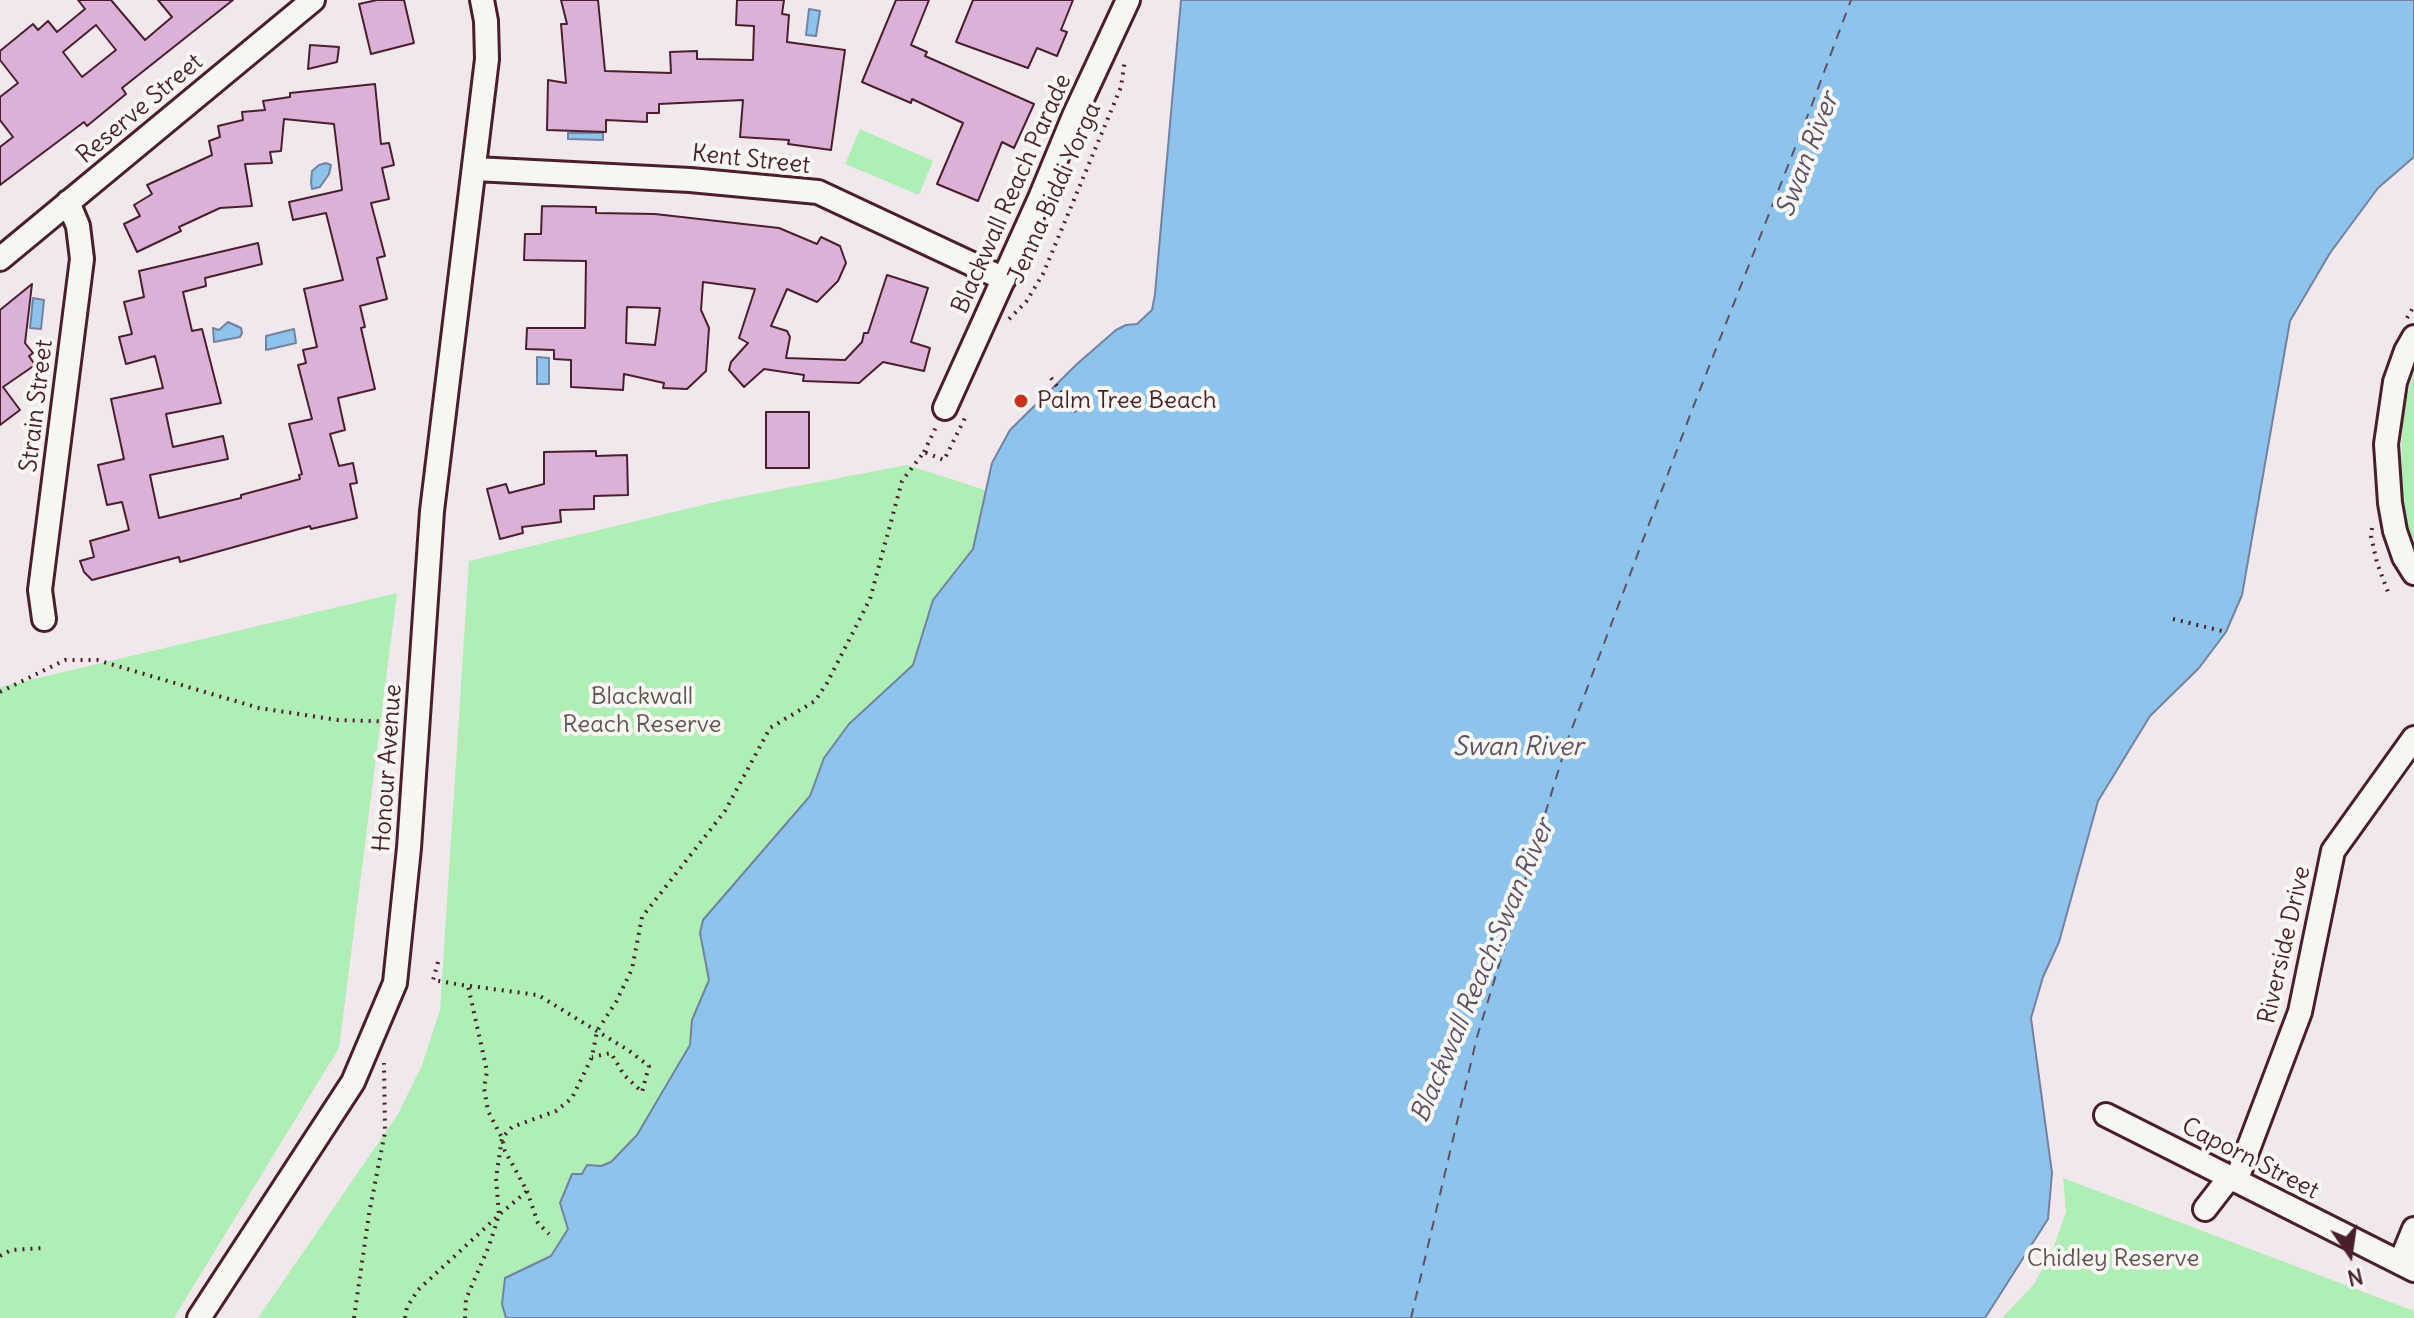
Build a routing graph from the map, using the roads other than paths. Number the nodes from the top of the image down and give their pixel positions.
1 (313, 0) edge
2 (482, 0) edge
3 (1128, 0) edge
4 (475, 169) junction
5 (68, 202) junction
6 (0, 259) edge
7 (1004, 279) junction
8 (2414, 337) edge
9 (945, 408) road end
10 (2414, 573) edge
11 (44, 619) dead end
12 (2414, 738) edge
13 (2106, 1115) dead end
14 (2232, 1179) junction
15 (2205, 1209) dead end
16 (2414, 1229) edge
17 (2407, 1267) edge
18 (199, 1318) edge

1 - 5 street, Reserve Street
2 - 4 street, Honour Avenue
3 - 7 street, Blackwall Reach Parade
4 - 7 street, Kent Street
4 - 18 street, Honour Avenue
5 - 6 street, Reserve Street
5 - 11 street, Strain Street
7 - 9 street, Blackwall Reach Parade
8 - 10 street
12 - 14 street, Riverside Drive
13 - 14 street, Caporn Street
14 - 15 street, Riverside Drive
14 - 17 street, Caporn Street
16 - 17 street

